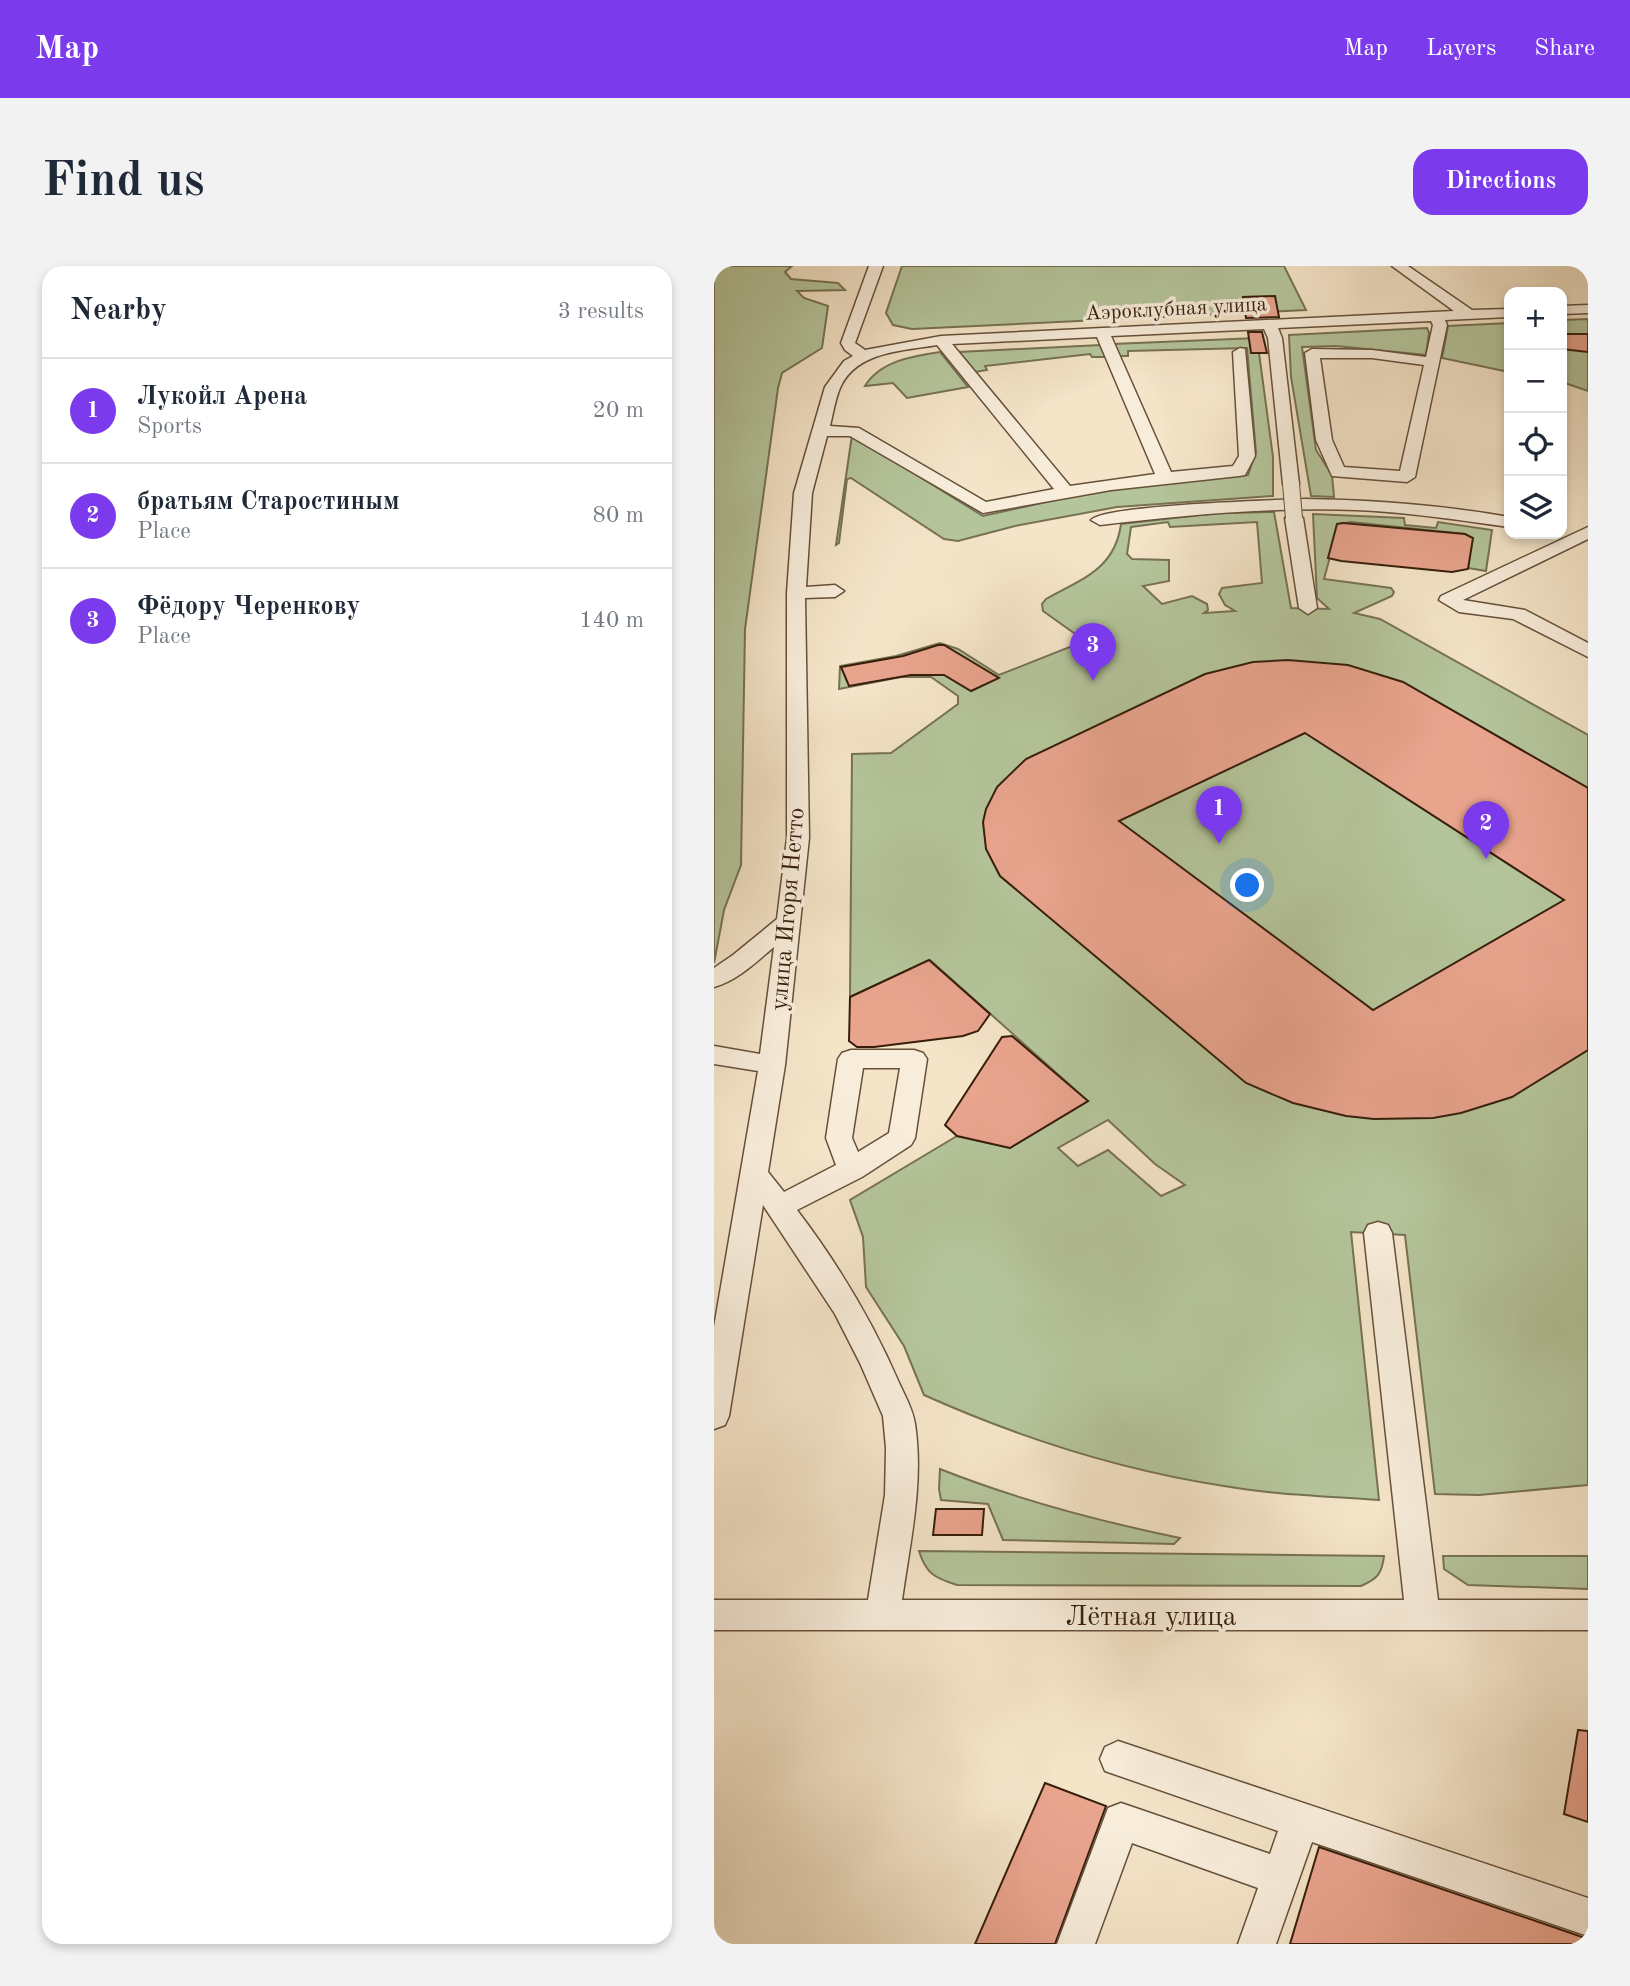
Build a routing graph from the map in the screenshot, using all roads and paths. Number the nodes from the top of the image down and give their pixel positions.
1 (876, 266) edge
2 (1399, 266) edge
3 (1588, 309) edge
4 (1567, 310) edge
5 (1504, 313) edge
6 (1469, 314) junction
7 (1436, 316) junction
8 (1269, 324) junction
9 (1102, 332) junction
10 (941, 340) junction
11 (1241, 352) dead end
12 (856, 360) junction
13 (1432, 362) junction
14 (820, 430) junction
15 (1165, 477) junction
16 (1064, 490) junction
17 (1294, 519) joint
18 (1100, 520) dead end
19 (1504, 521) edge
20 (1574, 535) edge
21 (835, 591) dead end
22 (796, 593) junction
23 (1308, 608) dead end
24 (1588, 651) edge
25 (788, 922) junction
26 (714, 979) edge
27 (714, 1055) edge
28 (772, 1065) junction
29 (852, 1170) dead end
30 (754, 1174) junction
31 (780, 1206) junction
32 (1378, 1233) dead end
33 (714, 1416) edge
34 (714, 1615) edge
35 (883, 1615) junction
36 (1423, 1615) junction
37 (1588, 1615) edge
38 (1118, 1759) dead end
39 (1300, 1822) junction
40 (1281, 1877) junction
41 (1588, 1917) edge
42 (1076, 1944) edge
43 (1257, 1944) edge

1 - 12 street
2 - 6 street
3 - 4 street
5 - 6 street, Аэроклубная улица
6 - 7 street, Аэроклубная улица
7 - 8 street, Аэроклубная улица
7 - 13 street
8 - 9 street, Аэроклубная улица
8 - 17 street, bridge
9 - 10 street, Аэроклубная улица
9 - 15 street
10 - 12 street, Аэроклубная улица
10 - 16 street
11 - 15 street
12 - 14 street, улица Игоря Нетто
13 - 13 street
14 - 16 street
14 - 22 street, улица Игоря Нетто
15 - 16 street
17 - 23 street
18 - 19 street
20 - 24 street
21 - 22 street
22 - 25 street, улица Игоря Нетто
25 - 26 street
25 - 28 street, улица Игоря Нетто
27 - 28 street
28 - 30 street, улица Игоря Нетто
29 - 31 street
30 - 31 street
30 - 33 street, улица Игоря Нетто
31 - 35 street
32 - 36 street
34 - 35 street, Лётная улица
35 - 36 street, Лётная улица
36 - 37 street, Лётная улица
38 - 39 street
39 - 40 street
39 - 41 street
40 - 42 street
40 - 43 street

